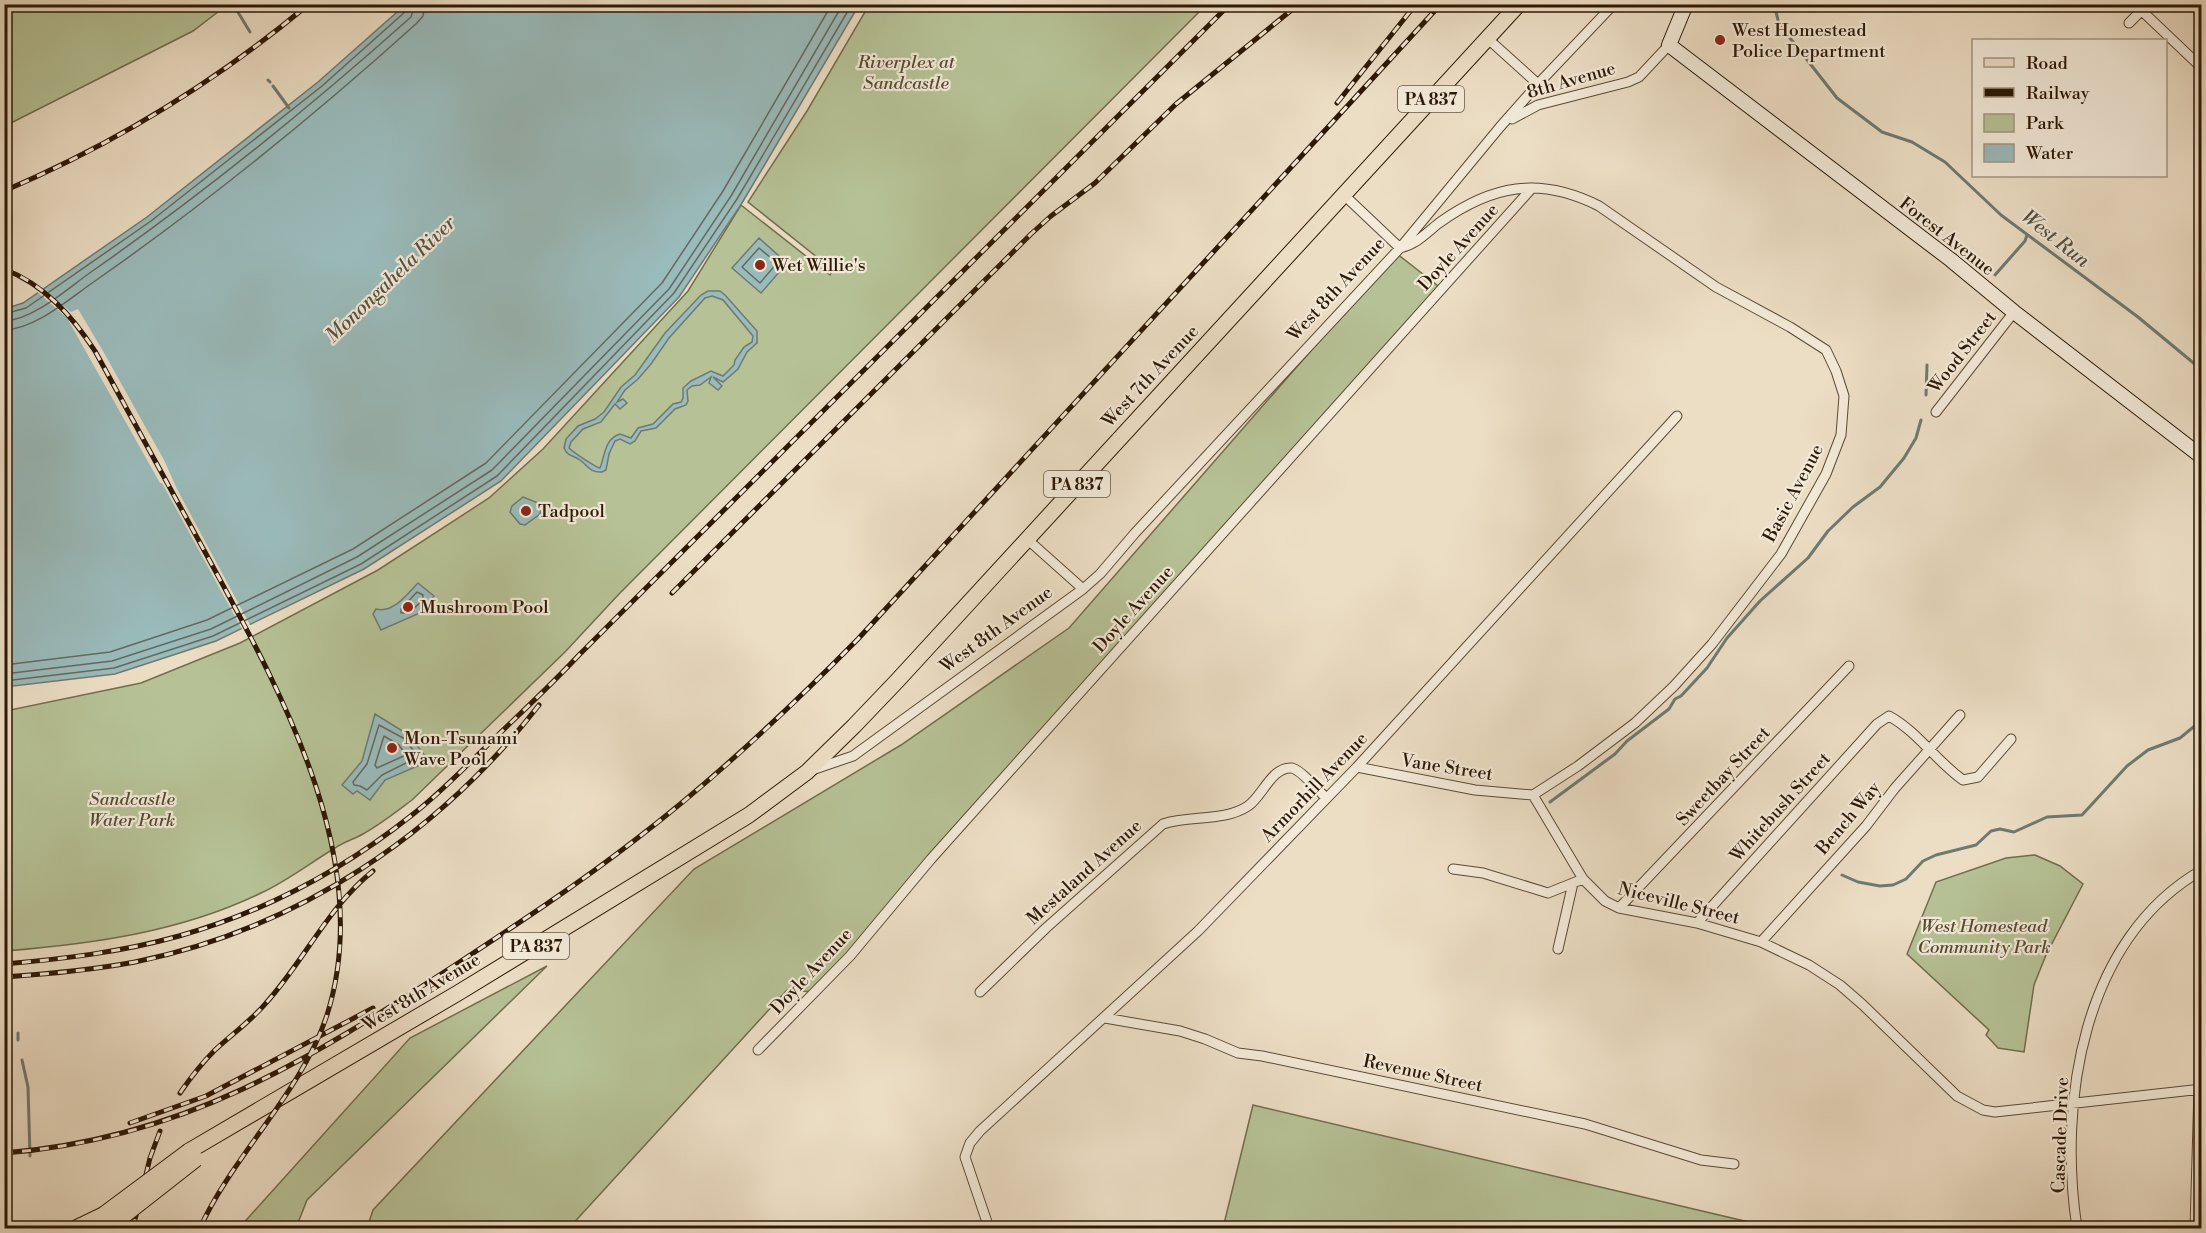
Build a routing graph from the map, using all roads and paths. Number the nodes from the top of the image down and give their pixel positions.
1 (1519, 4) edge
2 (1614, 4) edge
3 (1686, 4) edge
4 (2145, 8) edge
5 (2129, 23) dead end
6 (1487, 39) junction
7 (1669, 45) junction
8 (2202, 68) edge
9 (1538, 84) junction
10 (1500, 127) junction
11 (1532, 188) junction
12 (1343, 194) junction
13 (1400, 248) junction
14 (2014, 312) junction
15 (1935, 412) dead end
16 (1677, 416) dead end
17 (2202, 457) edge
18 (1027, 539) junction
19 (1083, 589) junction
20 (1850, 666) dead end
21 (1960, 715) dead end
22 (2011, 739) dead end
23 (1929, 749) junction
24 (1357, 766) junction
25 (807, 772) junction
26 (1533, 795) junction
27 (1326, 798) junction
28 (1453, 869) dead end
29 (2202, 870) edge
30 (1583, 879) junction
31 (1573, 883) junction
32 (1619, 908) junction
33 (1697, 923) junction
34 (1761, 942) junction
35 (1558, 949) dead end
36 (980, 992) dead end
37 (1105, 1018) junction
38 (758, 1050) dead end
39 (2200, 1089) edge
40 (2075, 1103) junction
41 (193, 1155) junction
42 (1734, 1164) dead end
43 (120, 1211) dead end
44 (76, 1228) edge
45 (86, 1228) edge
46 (103, 1228) edge
47 (989, 1228) edge
48 (2077, 1228) edge
49 (2195, 1228) edge

1 - 6 main road, West 7th Avenue / PA 837
2 - 9 street, West 8th Avenue
3 - 7 street, 8th Avenue
4 - 5 street
4 - 8 street
6 - 9 street
6 - 12 main road, West 7th Avenue / PA 837
7 - 10 street, 8th Avenue
7 - 14 street, Forest Avenue
9 - 10 street, West 8th Avenue
10 - 13 street, West 8th Avenue
11 - 13 street, Basic Avenue
11 - 26 street, Basic Avenue
11 - 38 street, Doyle Avenue
12 - 13 street
12 - 18 main road, West 7th Avenue / PA 837
13 - 19 street, West 8th Avenue
14 - 15 street, Wood Street
14 - 17 street, Forest Avenue
16 - 24 street, Armorhill Avenue
18 - 19 street
18 - 25 main road, West 7th Avenue / PA 837
19 - 25 street, West 8th Avenue
20 - 32 street, Sweetbay Street
21 - 23 street, Bench Way
22 - 23 street
23 - 33 street, Whitebush Street
23 - 34 street, Bench Way
24 - 26 street, Vane Street
24 - 27 street, Armorhill Avenue
25 - 41 main road, West 8th Avenue / PA 837
26 - 30 street
27 - 36 street, Mestaland Avenue
27 - 37 street, Armorhill Avenue
28 - 31 street
29 - 40 street, Cascade Drive
30 - 31 street
30 - 32 street, Niceville Street
31 - 35 street
32 - 33 street, Niceville Street
33 - 34 street, Niceville Street
34 - 40 street, Niceville Street
37 - 42 street, Revenue Street
37 - 47 street, Armorhill Avenue
39 - 40 street, Niceville Street
39 - 49 street
40 - 48 street, Cascade Drive
41 - 44 main road, PA 837, bridge
41 - 46 main road, PA 837, bridge
43 - 45 street

